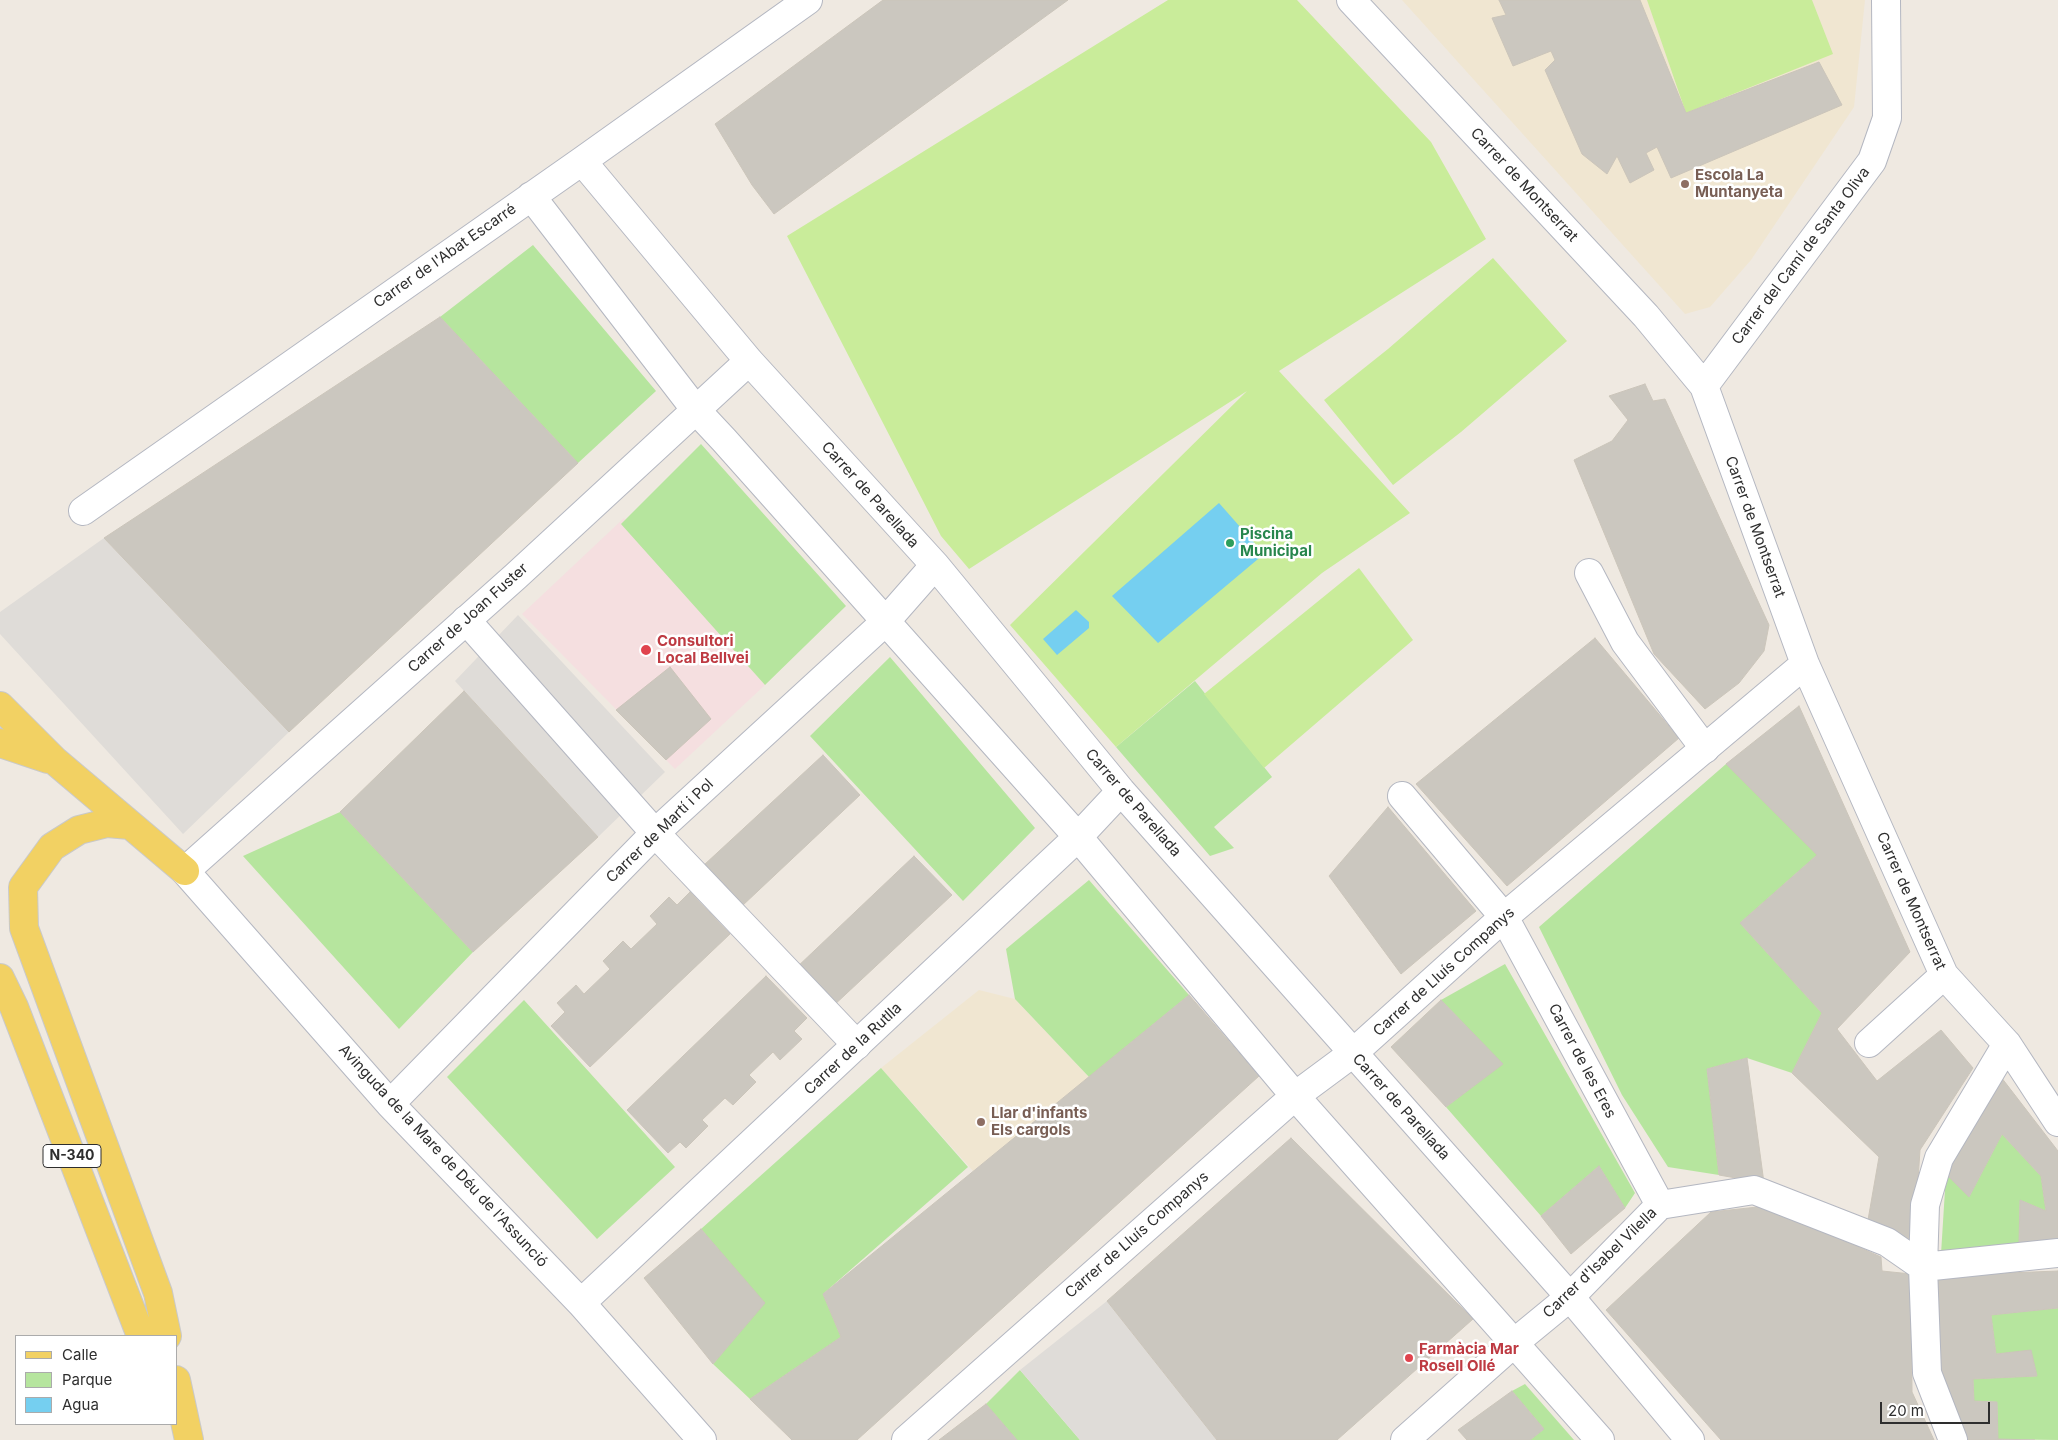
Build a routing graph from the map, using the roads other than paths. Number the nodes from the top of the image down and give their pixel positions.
1 (808, 0) edge
2 (1351, 0) edge
3 (1886, 0) edge
4 (582, 161) junction
5 (531, 196) junction
6 (749, 361) junction
7 (1704, 386) junction
8 (695, 409) junction
9 (83, 511) dead end
10 (934, 565) junction
11 (1589, 573) dead end
12 (466, 620) junction
13 (885, 622) junction
14 (1805, 664) junction
15 (0, 706) edge
16 (0, 743) edge
17 (1705, 749) junction
18 (54, 761) junction
19 (1121, 791) junction
20 (1402, 796) dead end
21 (130, 825) junction
22 (655, 833) junction
23 (1078, 837) junction
24 (185, 871) junction
25 (1504, 917) junction
26 (1944, 975) junction
27 (0, 978) edge
28 (1869, 1044) dead end
29 (2007, 1044) junction
30 (857, 1045) junction
31 (1353, 1053) junction
32 (1295, 1096) junction
33 (390, 1104) junction
34 (2058, 1122) edge
35 (1660, 1205) junction
36 (2058, 1253) edge
37 (1923, 1267) junction
38 (1570, 1297) junction
39 (582, 1303) junction
40 (141, 1335) edge
41 (167, 1335) edge
42 (1514, 1343) junction
43 (178, 1389) edge
44 (174, 1425) edge
45 (181, 1440) edge
46 (189, 1440) edge
47 (702, 1440) edge
48 (906, 1440) edge
49 (1405, 1440) edge
50 (1600, 1440) edge
51 (1690, 1440) edge
52 (1953, 1440) edge

1 - 4 street, Carrer de l'Abat Escarré
2 - 7 street, Carrer de Montserrat
3 - 7 street, Carrer del Camí de Santa Oliva
4 - 5 street, Carrer de l'Abat Escarré
4 - 6 street, Carrer de Parellada
5 - 8 street
5 - 9 street, Carrer de l'Abat Escarré
6 - 8 street, Carrer de Joan Fuster
6 - 10 street, Carrer de Parellada
7 - 14 street, Carrer de Montserrat
8 - 12 street, Carrer de Joan Fuster
8 - 13 street
10 - 13 street, Carrer de Martí i Pol
10 - 19 street, Carrer de Parellada
11 - 17 street
12 - 22 street
12 - 24 street, Carrer de Joan Fuster
13 - 22 street, Carrer de Martí i Pol
13 - 23 street
14 - 17 street, Carrer de Lluís Companys
14 - 26 street, Carrer de Montserrat
15 - 18 main road
16 - 18 main road
17 - 25 street, Carrer de Lluís Companys
18 - 21 main road
19 - 23 street, Carrer de la Rutlla
19 - 31 street, Carrer de Parellada
20 - 25 street, Carrer de les Eres
21 - 24 main road
21 - 41 main road
22 - 30 street
22 - 33 street, Carrer de Martí i Pol
23 - 30 street, Carrer de la Rutlla
23 - 32 street
24 - 33 street, Avinguda de la Mare de Déu de l'Assunció
25 - 31 street, Carrer de Lluís Companys
25 - 35 street, Carrer de les Eres
26 - 28 street
26 - 29 street, Carrer de Montserrat
27 - 40 main road, N-340
29 - 34 street, Carrer de Montserrat
29 - 37 street
30 - 39 street, Carrer de la Rutlla
31 - 32 street, Carrer de Lluís Companys
31 - 38 street, Carrer de Parellada
32 - 42 street
32 - 48 street, Carrer de Lluís Companys
33 - 39 street, Avinguda de la Mare de Déu de l'Assunció
35 - 37 street
35 - 38 street, Carrer d'Isabel Vilella
36 - 37 street
37 - 52 street
38 - 42 street, Carrer d'Isabel Vilella
38 - 51 street, Carrer de Parellada
39 - 47 street, Avinguda de la Mare de Déu de l'Assunció
42 - 49 street, Carrer d'Isabel Vilella
42 - 50 street
43 - 46 main road
44 - 45 main road

